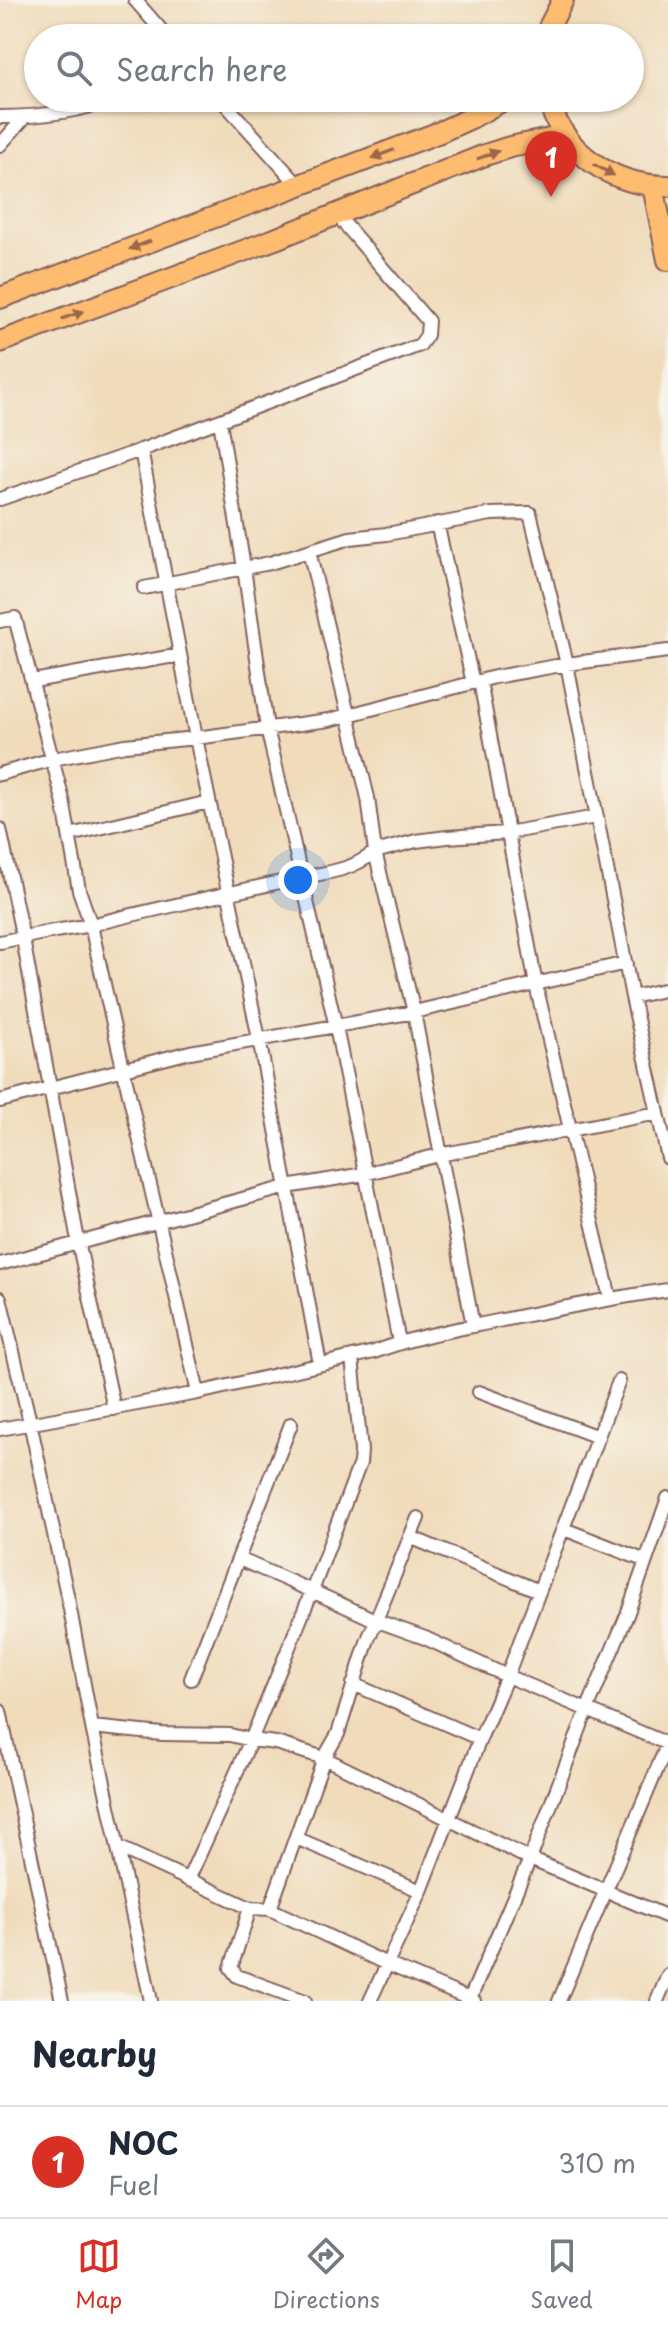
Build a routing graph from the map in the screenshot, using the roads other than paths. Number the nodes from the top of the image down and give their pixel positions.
1 (135, 0) edge
2 (563, 0) edge
3 (156, 24) edge
4 (551, 24) edge
5 (54, 112) edge
6 (233, 112) edge
7 (482, 112) edge
8 (552, 112) edge
9 (0, 117) edge
10 (25, 117) junction
11 (565, 136) junction
12 (0, 145) edge
13 (299, 186) junction
14 (661, 186) edge
15 (337, 215) junction
16 (668, 260) edge
17 (0, 298) edge
18 (0, 342) edge
19 (220, 421) junction
20 (141, 450) junction
21 (0, 499) edge
22 (437, 523) junction
23 (309, 551) junction
24 (244, 568) junction
25 (167, 583) junction
26 (144, 588) dead end
27 (0, 621) edge
28 (668, 651) edge
29 (180, 655) junction
30 (567, 664) junction
31 (33, 681) junction
32 (476, 682) junction
33 (348, 715) junction
34 (267, 728) junction
35 (196, 738) junction
36 (53, 759) junction
37 (0, 774) edge
38 (209, 802) junction
39 (596, 817) junction
40 (0, 829) edge
41 (507, 833) junction
42 (70, 835) junction
43 (375, 852) junction
44 (301, 877) junction
45 (228, 894) junction
46 (91, 925) junction
47 (23, 939) junction
48 (0, 942) edge
49 (626, 963) junction
50 (536, 985) junction
51 (668, 989) edge
52 (632, 997) junction
53 (414, 1012) junction
54 (336, 1027) junction
55 (259, 1039) junction
56 (122, 1069) junction
57 (51, 1087) junction
58 (0, 1101) edge
59 (658, 1113) junction
60 (570, 1130) junction
61 (439, 1155) junction
62 (668, 1158) edge
63 (364, 1174) junction
64 (287, 1187) junction
65 (160, 1222) junction
66 (78, 1241) junction
67 (0, 1264) edge
68 (668, 1290) edge
69 (0, 1298) edge
70 (610, 1298) junction
71 (473, 1326) junction
72 (399, 1342) junction
73 (352, 1357) junction
74 (320, 1364) junction
75 (619, 1381) dead end
76 (479, 1392) dead end
77 (198, 1393) junction
78 (114, 1409) junction
79 (30, 1422) junction
80 (291, 1424) dead end
81 (0, 1429) edge
82 (598, 1437) junction
83 (668, 1498) edge
84 (418, 1518) dead end
85 (564, 1529) junction
86 (410, 1537) junction
87 (239, 1559) junction
88 (646, 1561) junction
89 (312, 1591) junction
90 (539, 1591) junction
91 (375, 1620) junction
92 (507, 1676) junction
93 (191, 1679) dead end
94 (353, 1684) junction
95 (587, 1710) junction
96 (0, 1711) edge
97 (92, 1727) junction
98 (480, 1739) junction
99 (251, 1740) junction
100 (668, 1744) edge
101 (324, 1758) junction
102 (448, 1820) junction
103 (296, 1838) junction
104 (118, 1847) junction
105 (530, 1859) junction
106 (188, 1880) junction
107 (421, 1891) junction
108 (607, 1891) junction
109 (250, 1908) junction
110 (270, 1909) junction
111 (668, 1917) edge
112 (387, 1964) junction
113 (668, 1975) edge
114 (471, 2000) edge
115 (62, 2001) edge
116 (151, 2001) edge
117 (305, 2001) edge
118 (370, 2001) edge
119 (559, 2001) edge
120 (657, 2001) edge

1 - 3 street
2 - 4 main road
5 - 10 street
6 - 13 street
7 -> 13 main road
8 - 11 main road
9 - 10 street
10 - 12 street
11 -> 14 main road
15 -> 11 main road
13 -> 17 main road
14 - 16 main road
18 -> 15 main road
15 - 19 street
19 - 20 street
19 - 24 street
20 - 21 street
20 - 25 street
22 - 23 street
22 - 30 street
22 - 32 street
23 - 24 street
23 - 33 street
24 - 25 street
24 - 34 street
25 - 26 street
25 - 29 street
27 - 31 street
28 - 30 street
29 - 31 street
29 - 35 street
30 - 32 street
30 - 39 street
31 - 36 street
32 - 33 street
32 - 41 street
33 - 34 street
33 - 43 street
34 - 35 street
34 - 44 street
35 - 36 street
35 - 38 street
36 - 37 street
36 - 42 street
38 - 42 street
38 - 45 street
39 - 41 street
39 - 49 street
40 - 47 street
41 - 43 street
41 - 50 street
42 - 46 street
43 - 44 street
43 - 53 street
44 - 45 street
44 - 54 street
45 - 46 street
45 - 55 street
46 - 47 street
46 - 56 street
47 - 48 street
47 - 57 street
49 - 50 street
49 - 52 street
50 - 53 street
50 - 60 street
51 - 52 street
52 - 59 street
53 - 54 street
53 - 61 street
54 - 55 street
54 - 63 street
55 - 56 street
55 - 64 street
56 - 57 street
56 - 65 street
57 - 58 street
57 - 66 street
59 - 60 street
59 - 62 street
60 - 61 street
60 - 70 street
61 - 63 street
61 - 71 street
63 - 64 street
63 - 72 street
64 - 65 street
64 - 74 street
65 - 66 street
65 - 77 street
66 - 67 street
66 - 78 street
68 - 70 street
69 - 79 street
70 - 71 street
71 - 72 street
72 - 73 street
73 - 74 street
73 - 89 street
74 - 77 street
75 - 82 street
76 - 82 street
77 - 78 street
78 - 79 street
79 - 81 street
79 - 97 street
80 - 87 street
82 - 85 street
83 - 88 street
84 - 86 street
85 - 88 street
85 - 90 street
86 - 90 street
86 - 91 street
87 - 89 street
87 - 93 street
88 - 95 street
89 - 91 street
89 - 99 street
90 - 92 street
91 - 92 street
91 - 94 street
92 - 95 street
92 - 98 street
94 - 98 street
94 - 101 street
95 - 100 street
95 - 105 street
96 - 115 street
97 - 99 street
97 - 104 street
98 - 102 street
99 - 101 street
99 - 106 street
100 - 108 street
101 - 102 street
101 - 103 street
102 - 105 street
102 - 107 street
103 - 107 street
103 - 110 street
104 - 106 street
104 - 116 street
105 - 108 street
105 - 114 street
106 - 109 street
107 - 112 street
108 - 111 street
108 - 119 street
109 - 110 street
109 - 117 street
110 - 112 street
112 - 114 street
112 - 118 street
113 - 120 street

